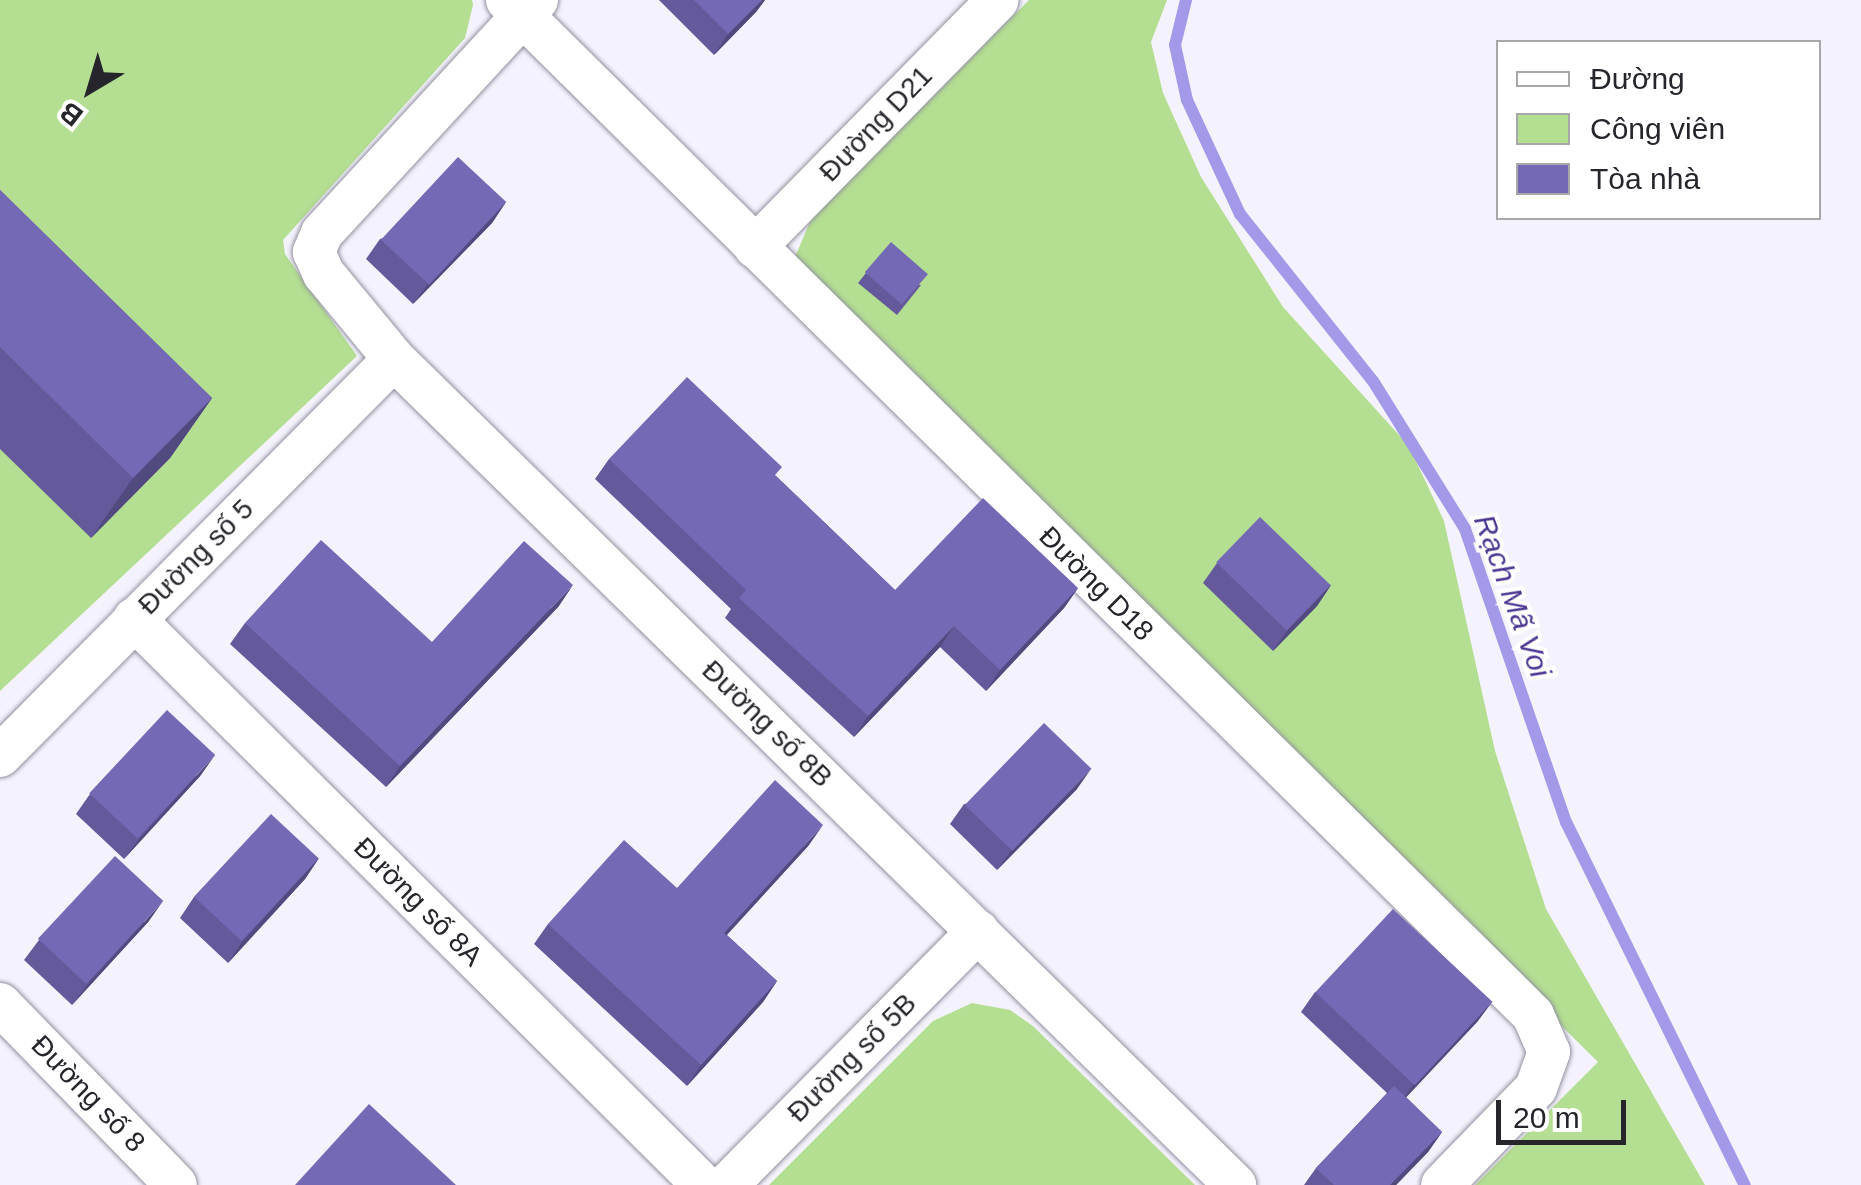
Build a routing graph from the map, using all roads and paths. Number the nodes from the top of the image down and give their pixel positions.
1 (998, 0) edge
2 (522, 5) edge
3 (754, 248) junction
4 (394, 359) junction
5 (134, 620) junction
6 (0, 756) edge
7 (978, 931) junction
8 (0, 1004) edge
9 (176, 1185) edge
10 (702, 1185) edge
11 (727, 1185) edge
12 (1234, 1185) edge
13 (1442, 1185) edge

1 - 3 street, Đường D21
2 - 3 street, Đường D18
2 - 4 street, Đường số 8B
3 - 13 street, Đường D18
4 - 5 street, Đường số 5
4 - 7 street, Đường số 8B
5 - 6 street, Đường số 5
5 - 10 street, Đường số 8A
7 - 11 street, Đường số 5B
7 - 12 street, Đường số 8B
8 - 9 street, Đường số 8

